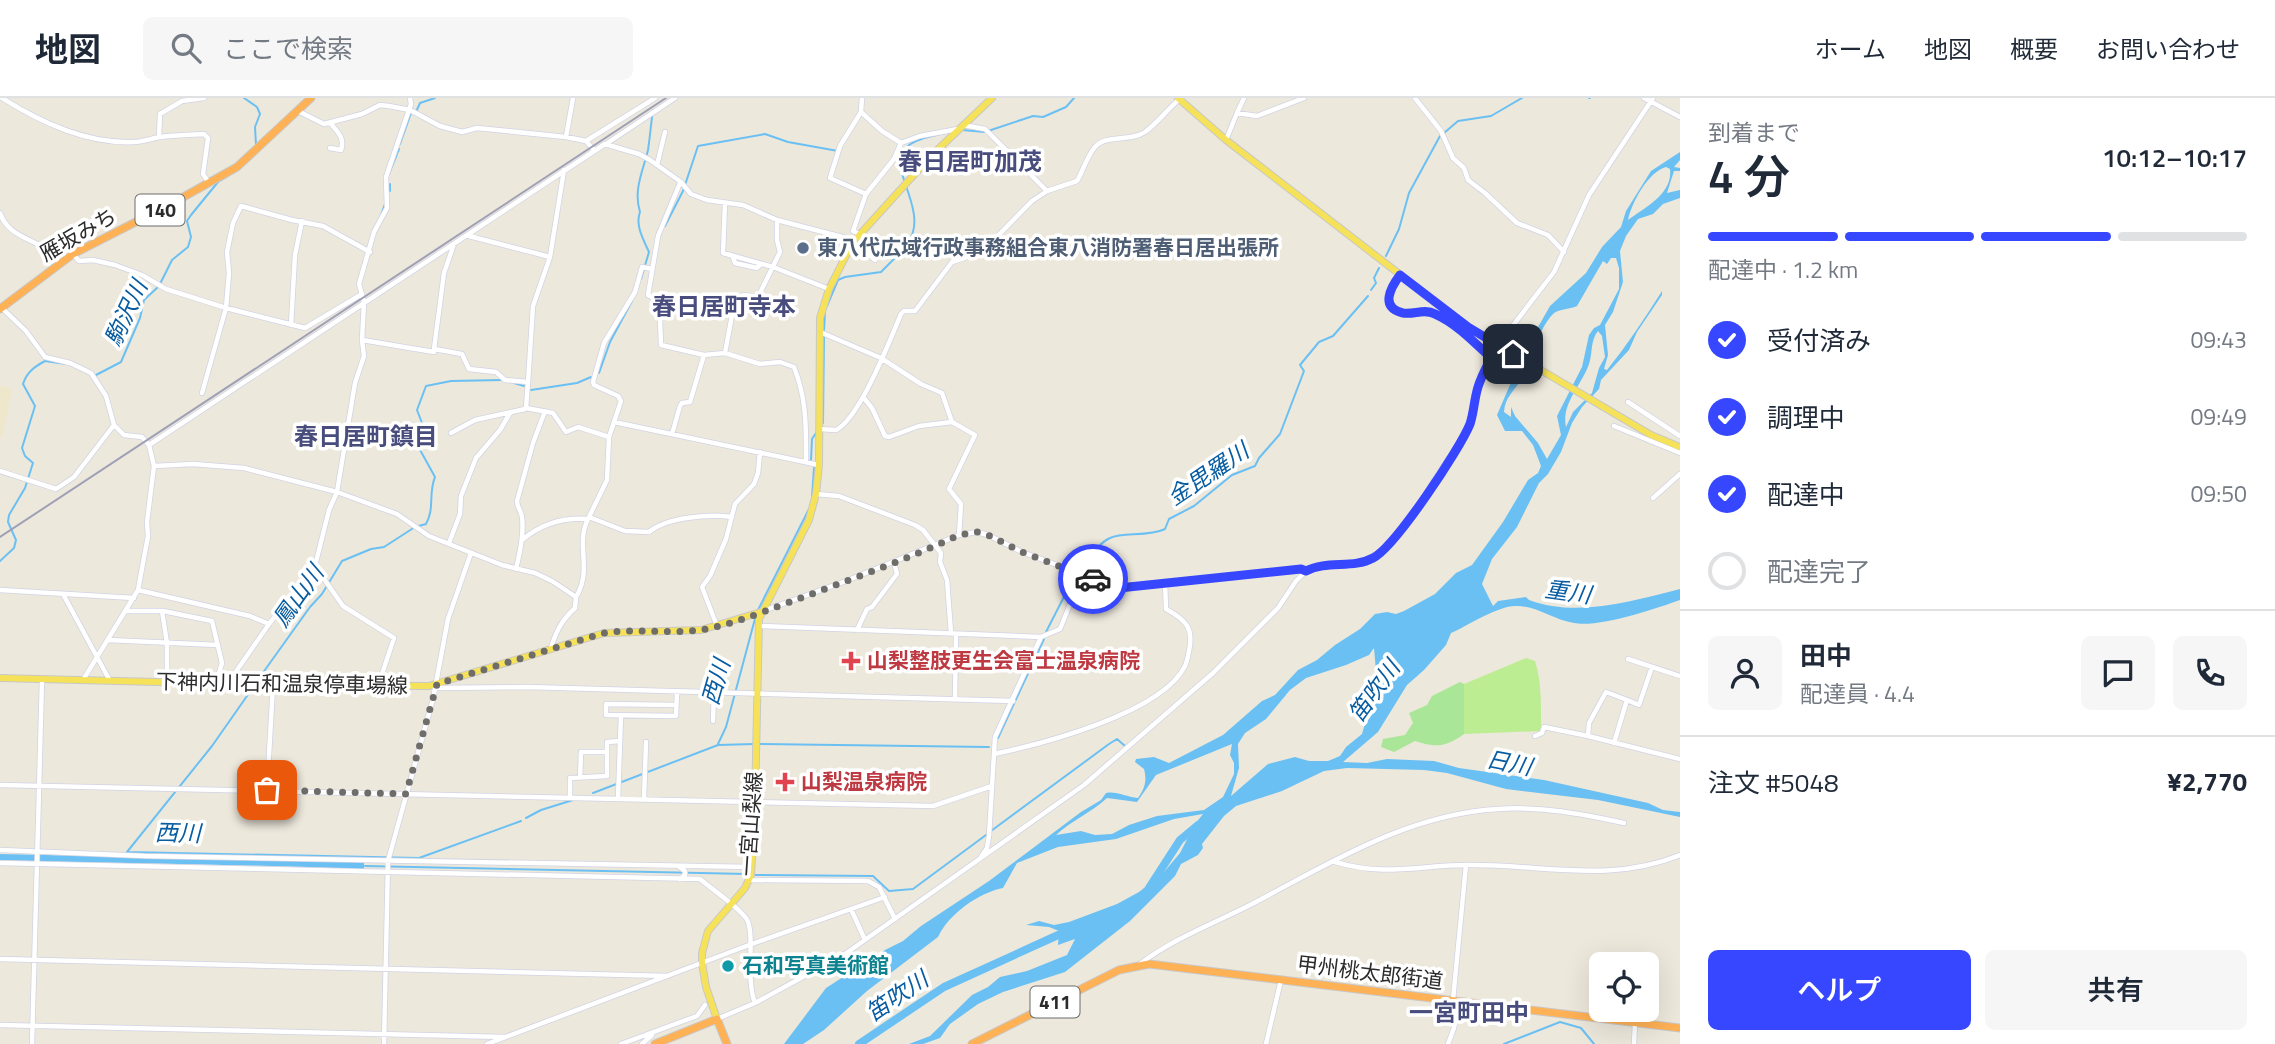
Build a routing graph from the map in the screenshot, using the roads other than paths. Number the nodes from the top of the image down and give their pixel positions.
1 (2, 98) edge
2 (204, 98) edge
3 (311, 98) edge
4 (410, 98) edge
5 (573, 98) edge
6 (655, 98) edge
7 (675, 98) edge
8 (862, 98) edge
9 (992, 98) edge
10 (1180, 98) edge
11 (1244, 98) edge
12 (1304, 98) edge
13 (1415, 98) edge
14 (1644, 98) edge
15 (1652, 100) edge
16 (410, 110) junction
17 (298, 111) junction
18 (861, 113) junction
19 (1237, 113) junction
20 (1680, 117) edge
21 (331, 123) junction
22 (961, 127) junction
23 (665, 132) dead end
24 (159, 137) junction
25 (566, 137) junction
26 (1226, 140) junction
27 (587, 141) junction
28 (901, 143) junction
29 (605, 144) junction
30 (330, 148) dead end
31 (594, 150) junction
32 (656, 165) junction
33 (564, 170) junction
34 (681, 182) junction
35 (210, 184) junction
36 (1047, 191) junction
37 (866, 194) junction
38 (724, 203) junction
39 (0, 213) edge
40 (778, 220) junction
41 (302, 221) junction
42 (7, 226) junction
43 (0, 227) edge
44 (859, 234) junction
45 (468, 235) junction
46 (853, 242) junction
47 (453, 244) junction
48 (370, 252) junction
49 (1564, 252) junction
50 (73, 254) junction
51 (550, 257) junction
52 (875, 260) dead end
53 (59, 263) junction
54 (773, 267) junction
55 (648, 268) junction
56 (1400, 275) junction
57 (829, 289) junction
58 (362, 294) junction
59 (365, 302) junction
60 (1, 308) edge
61 (226, 308) junction
62 (291, 325) junction
63 (823, 333) junction
64 (362, 340) junction
65 (1501, 341) dead end
66 (433, 349) junction
67 (724, 353) junction
68 (704, 355) junction
69 (1493, 355) joint
70 (881, 358) junction
71 (528, 382) junction
72 (202, 393) dead end
73 (863, 397) junction
74 (1628, 401) dead end
75 (526, 408) junction
76 (545, 411) junction
77 (510, 413) junction
78 (614, 422) junction
79 (953, 422) junction
80 (114, 425) junction
81 (1614, 426) dead end
82 (819, 429) junction
83 (451, 433) dead end
84 (672, 434) junction
85 (1680, 436) edge
86 (609, 437) junction
87 (149, 445) junction
88 (1680, 447) edge
89 (760, 452) junction
90 (1680, 453) edge
91 (806, 462) junction
92 (819, 465) junction
93 (154, 466) junction
94 (0, 471) edge
95 (1680, 474) edge
96 (337, 492) junction
97 (816, 494) junction
98 (1653, 498) dead end
99 (732, 517) junction
100 (589, 518) junction
101 (959, 535) junction
102 (522, 541) junction
103 (449, 543) junction
104 (937, 545) junction
105 (471, 553) junction
106 (894, 562) junction
107 (315, 566) junction
108 (516, 569) junction
109 (1306, 571) junction
110 (1083, 575) junction
111 (1165, 582) junction
112 (0, 590) edge
113 (138, 590) junction
114 (63, 593) junction
115 (576, 597) junction
116 (134, 598) junction
117 (126, 611) junction
118 (162, 611) junction
119 (758, 613) junction
120 (269, 624) junction
121 (717, 626) junction
122 (759, 626) junction
123 (857, 630) junction
124 (953, 633) junction
125 (1041, 638) junction
126 (108, 640) junction
127 (167, 643) junction
128 (218, 645) junction
129 (551, 649) junction
130 (98, 657) junction
131 (1628, 659) dead end
132 (1652, 667) junction
133 (1680, 676) edge
134 (0, 678) edge
135 (42, 680) junction
136 (83, 680) junction
137 (110, 681) junction
138 (167, 683) junction
139 (215, 684) junction
140 (228, 684) junction
141 (273, 685) junction
142 (378, 686) junction
143 (436, 686) junction
144 (677, 692) junction
145 (714, 693) junction
146 (758, 693) junction
147 (955, 699) junction
148 (1627, 700) junction
149 (1013, 701) junction
150 (676, 705) junction
151 (621, 715) junction
152 (713, 721) dead end
153 (1535, 736) dead end
154 (1588, 736) junction
155 (620, 741) junction
156 (646, 742) dead end
157 (1614, 743) junction
158 (607, 752) junction
159 (994, 754) junction
160 (1680, 759) edge
161 (580, 778) junction
162 (0, 785) edge
163 (37, 786) junction
164 (992, 786) junction
165 (267, 790) junction
166 (406, 794) junction
167 (569, 798) junction
168 (618, 799) junction
169 (644, 799) junction
170 (755, 802) junction
171 (1624, 823) dead end
172 (0, 850) edge
173 (38, 853) junction
174 (1680, 855) edge
175 (365, 861) junction
176 (978, 861) junction
177 (1335, 862) junction
178 (0, 863) edge
179 (388, 863) junction
180 (522, 863) junction
181 (37, 864) junction
182 (1466, 864) junction
183 (678, 866) junction
184 (365, 870) junction
185 (700, 873) junction
186 (751, 873) junction
187 (521, 875) junction
188 (679, 879) junction
189 (885, 897) junction
190 (730, 904) junction
191 (851, 909) junction
192 (895, 919) junction
193 (865, 940) junction
194 (750, 945) junction
195 (0, 959) edge
196 (34, 960) junction
197 (702, 963) junction
198 (1140, 965) junction
199 (385, 968) junction
200 (668, 976) junction
201 (1281, 979) junction
202 (1455, 1001) junction
203 (755, 1003) junction
204 (705, 1005) dead end
205 (718, 1023) junction
206 (1635, 1023) junction
207 (0, 1026) edge
208 (33, 1026) junction
209 (1680, 1028) edge
210 (384, 1032) junction
211 (656, 1032) junction
212 (505, 1037) junction
213 (32, 1044) edge
214 (384, 1044) edge
215 (487, 1044) edge
216 (621, 1044) edge
217 (642, 1044) edge
218 (655, 1044) edge
219 (727, 1044) edge
220 (973, 1044) edge
221 (1266, 1044) edge
222 (1448, 1044) edge
223 (1634, 1044) edge

1 - 24 street
2 - 24 street
3 - 17 highway, 雁坂みち / 140
4 - 16 street
5 - 25 street
6 - 27 street
7 - 29 street
8 - 18 street
9 - 22 main road
10 - 26 main road
10 - 36 street
11 - 19 street
12 - 19 street
13 - 49 street
14 - 15 street
15 - 20 street
15 - 49 street
16 - 21 street
16 - 25 street
16 - 48 street
17 - 21 street
17 - 35 highway, 雁坂みち / 140
18 - 28 street
18 - 37 street
19 - 26 street
21 - 30 street
22 - 28 street
22 - 36 street
22 - 44 main road
23 - 32 street
24 - 35 street
25 - 27 street
26 - 56 main road
27 - 31 street
28 - 37 street
29 - 31 street
29 - 32 street
31 - 33 street
32 - 34 street
33 - 45 street
33 - 51 street
34 - 38 street
34 - 55 street
35 - 50 highway, 雁坂みち / 140
36 - 70 street
37 - 44 street
38 - 40 street
38 - 54 street
39 - 42 street
40 - 46 street
40 - 54 street
41 - 48 street
41 - 61 street
41 - 62 street
42 - 43 street
42 - 53 street
44 - 46 main road
45 - 47 street
45 - 51 street
46 - 52 street
46 - 57 main road
47 - 59 street
47 - 66 street
48 - 58 street
49 - 65 street
50 - 53 highway, 雁坂みち / 140
50 - 61 street
51 - 71 street
53 - 60 highway, 雁坂みち / 140
54 - 57 street
54 - 67 street
55 - 68 street
55 - 78 street
56 - 69 main road
56 - 88 main road
57 - 63 main road
58 - 59 street
58 - 62 street
59 - 64 street
59 - 87 street
60 - 80 street
61 - 62 street
61 - 72 street
63 - 70 street
63 - 82 main road
64 - 66 street
64 - 96 street
66 - 71 street
67 - 68 street
67 - 91 street
68 - 84 street
69 - 109 street
70 - 73 street
70 - 79 street
71 - 75 street
73 - 79 street
73 - 82 street
74 - 85 street
75 - 76 street
75 - 77 street
76 - 86 street
76 - 102 street
77 - 83 street
77 - 103 street
78 - 84 street
78 - 86 street
79 - 101 street
80 - 87 street
80 - 94 street
81 - 90 street
82 - 92 main road
84 - 89 street
86 - 100 street
87 - 93 street
89 - 91 street
89 - 99 street
91 - 92 street
92 - 97 main road
93 - 96 street
93 - 113 street
95 - 98 street
96 - 103 street
96 - 107 street
97 - 104 street
97 - 119 main road
99 - 100 street
99 - 121 street
100 - 102 street
100 - 115 street
101 - 104 street
101 - 110 street
102 - 108 street
103 - 105 street
104 - 106 street
104 - 124 street
105 - 108 street
105 - 143 street
106 - 119 street
106 - 123 street
107 - 120 street
107 - 142 street
108 - 115 street
109 - 111 street
109 - 176 street
110 - 111 street
110 - 125 street
111 - 159 street
112 - 114 street
113 - 116 street
113 - 120 street
114 - 116 street
114 - 130 street
115 - 129 street
116 - 117 street
117 - 118 street
117 - 126 street
118 - 127 street
118 - 128 street
119 - 121 main road, 下神内川石和温泉停車場線
119 - 122 main road, 一宮山梨線
120 - 140 street
121 - 129 main road, 下神内川石和温泉停車場線
122 - 123 street
122 - 146 main road, 一宮山梨線
123 - 124 street
124 - 125 street
124 - 147 street
125 - 149 street
126 - 127 street
126 - 130 street
127 - 128 street
127 - 138 street
128 - 139 street
129 - 143 main road, 下神内川石和温泉停車場線
130 - 136 street
130 - 137 street
131 - 132 street
132 - 133 street
132 - 148 street
134 - 135 main road, 下神内川石和温泉停車場線
135 - 136 main road, 下神内川石和温泉停車場線
135 - 163 street
136 - 137 main road, 下神内川石和温泉停車場線
137 - 138 main road, 下神内川石和温泉停車場線
138 - 139 main road, 下神内川石和温泉停車場線
139 - 140 main road, 下神内川石和温泉停車場線
140 - 141 main road, 下神内川石和温泉停車場線
141 - 142 main road, 下神内川石和温泉停車場線
141 - 165 street
142 - 143 main road, 下神内川石和温泉停車場線
143 - 144 street
143 - 166 street
144 - 145 street
144 - 150 street
145 - 146 street
145 - 152 street
146 - 147 street
146 - 170 main road, 一宮山梨線
147 - 149 street
148 - 154 street
148 - 157 street
149 - 159 street
150 - 151 street
150 - 151 street
151 - 155 street
153 - 154 street
154 - 157 street
155 - 158 street
155 - 168 street
156 - 169 street
157 - 160 street
158 - 161 street
158 - 161 street
159 - 164 street
161 - 167 street
162 - 163 street
163 - 165 street
163 - 173 street
164 - 170 street
164 - 176 street
165 - 166 street
166 - 167 street
166 - 179 street
167 - 168 street
168 - 169 street
169 - 170 street
170 - 186 main road, 一宮山梨線
171 - 177 street
172 - 173 street
173 - 175 street
173 - 181 street
174 - 182 street
175 - 179 street
175 - 184 street
176 - 192 street
177 - 182 street
177 - 198 street
178 - 181 street
179 - 180 street
179 - 184 street
179 - 187 street
179 - 199 street
180 - 183 street
180 - 187 street
181 - 184 street
181 - 196 street
182 - 202 street
183 - 185 street
183 - 188 street
185 - 186 street
185 - 188 street
185 - 190 street
186 - 189 street
186 - 190 main road, 一宮山梨線
187 - 188 street
189 - 191 street
189 - 192 street
190 - 194 street
190 - 197 main road, 一宮山梨線
191 - 193 street
191 - 194 street
192 - 193 street
193 - 203 street
194 - 197 street
194 - 203 street
195 - 196 street
196 - 199 street
196 - 208 street
197 - 200 street
197 - 205 main road, 一宮山梨線
198 - 201 highway, 甲州桃太郎街道 / 411
198 - 220 highway, 411
199 - 200 street
199 - 210 street
200 - 212 street
201 - 202 highway, 甲州桃太郎街道 / 411
201 - 221 street
202 - 206 highway, 甲州桃太郎街道 / 411
202 - 222 street
203 - 205 street
204 - 211 street
205 - 218 highway
205 - 219 highway
206 - 209 highway, 甲州桃太郎街道 / 411
206 - 223 street
207 - 208 street
208 - 210 street
208 - 213 street
210 - 212 street
210 - 214 street
211 - 216 street
211 - 217 street
212 - 215 street

